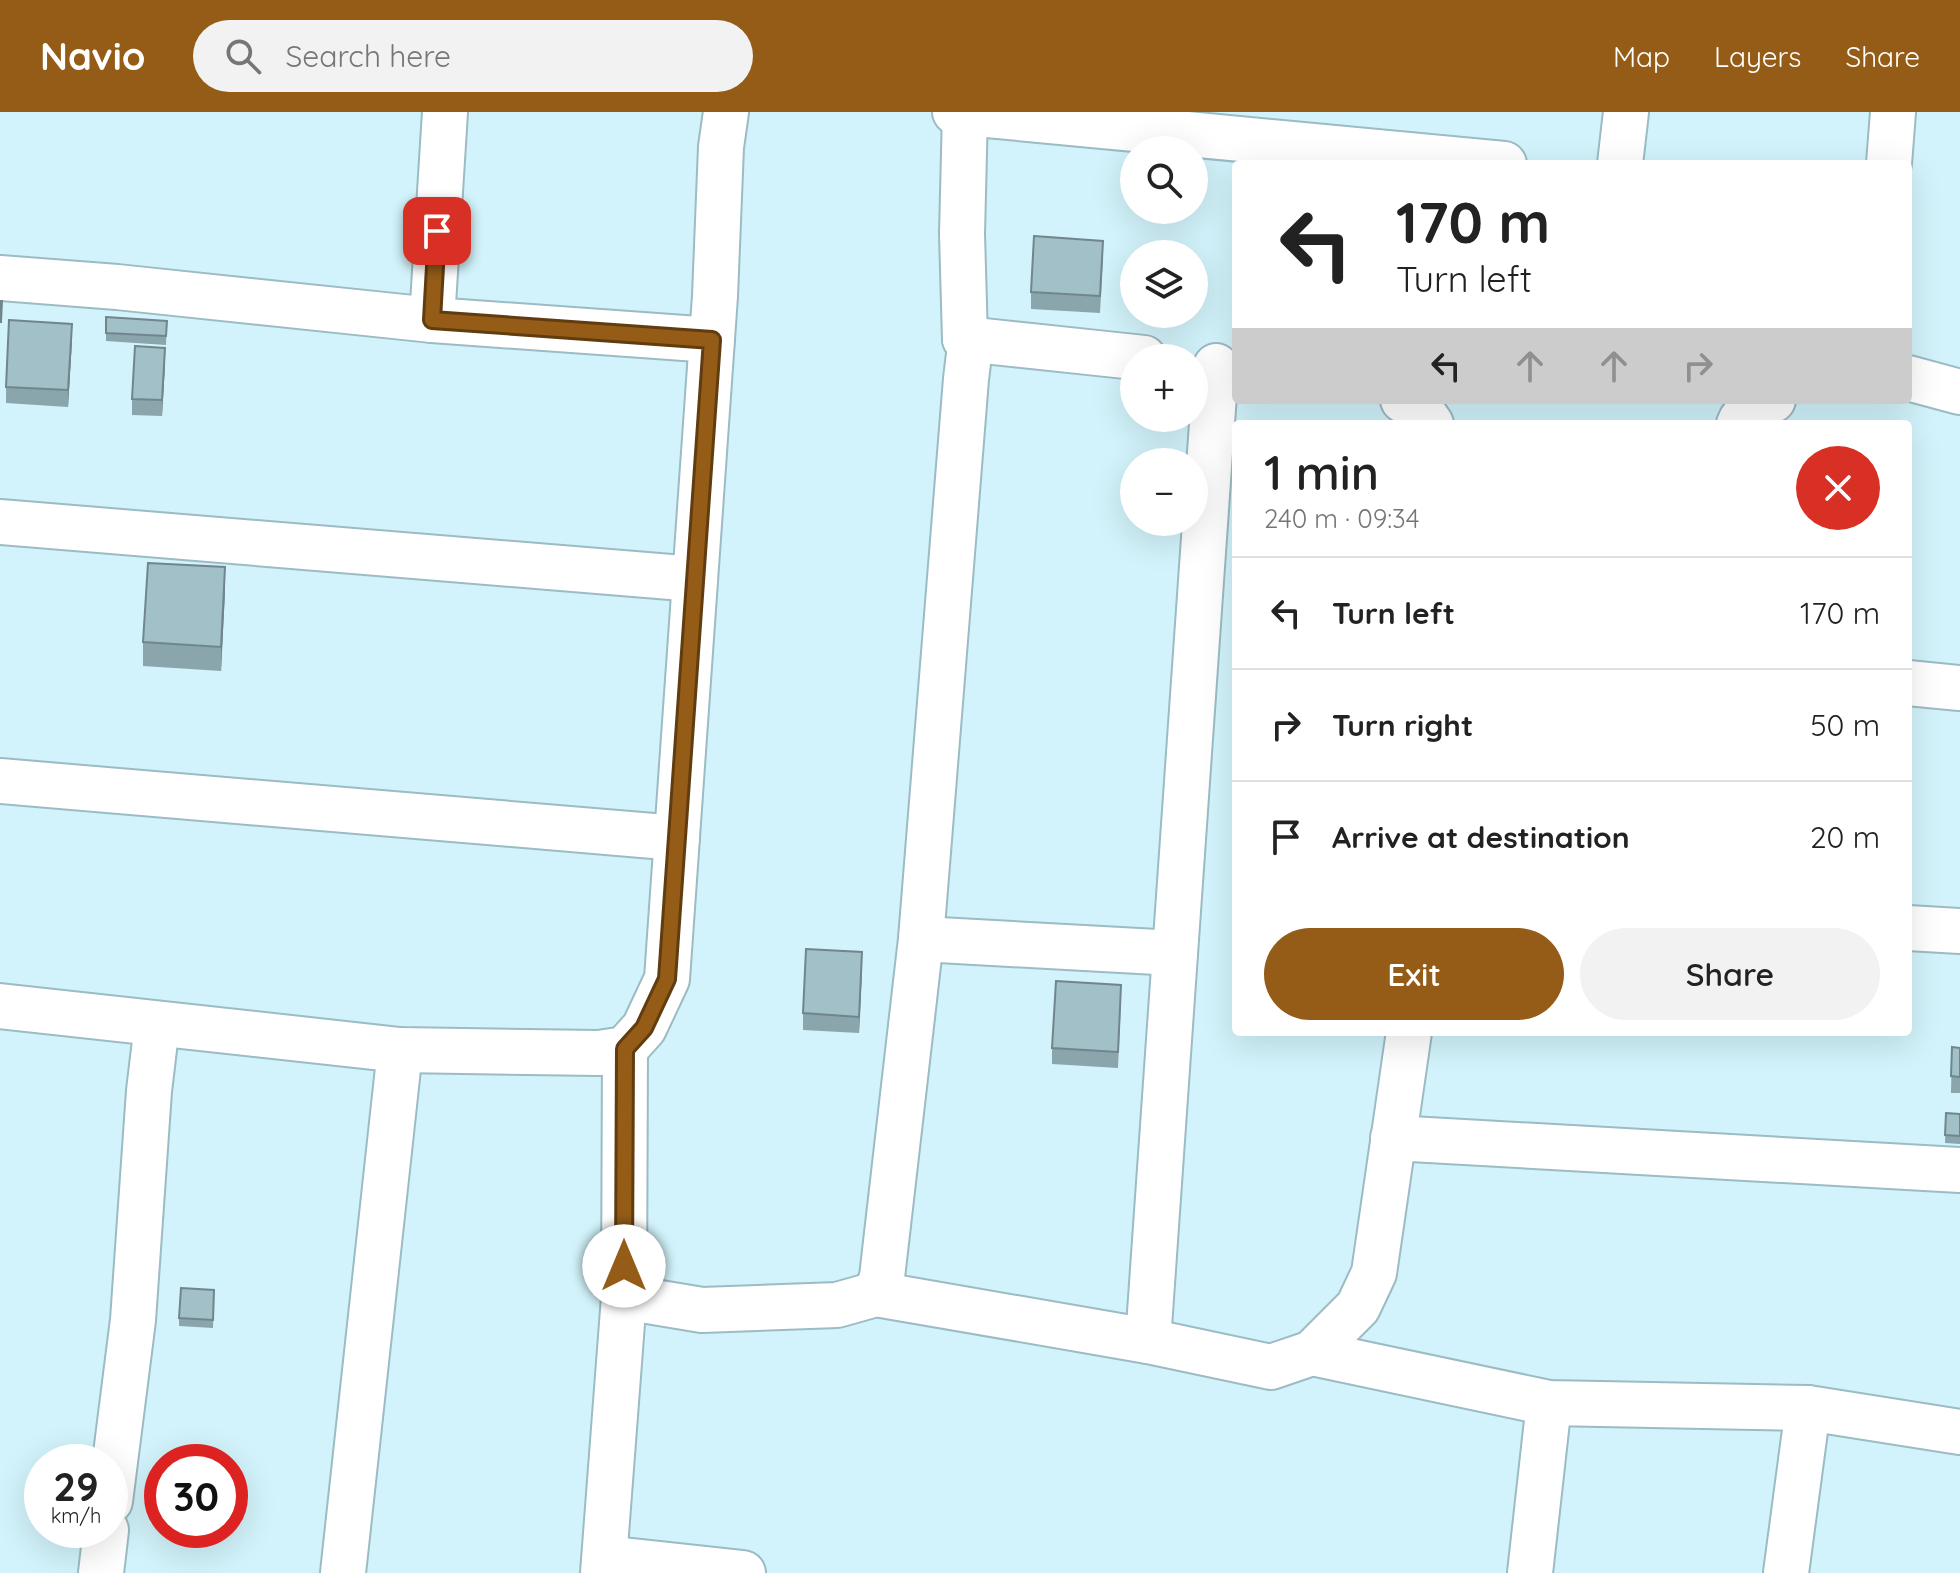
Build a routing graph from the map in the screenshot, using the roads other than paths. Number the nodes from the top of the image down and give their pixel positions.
1 (445, 112) edge
2 (726, 112) edge
3 (955, 112) edge
4 (965, 112) edge
5 (1626, 112) edge
6 (1893, 112) edge
7 (1463, 160) edge
8 (1620, 160) edge
9 (1889, 160) edge
10 (0, 278) edge
11 (432, 320) junction
12 (965, 339) junction
13 (712, 340) junction
14 (1120, 355) edge
15 (1215, 366) edge
16 (1912, 379) edge
17 (1960, 392) edge
18 (1409, 404) edge
19 (1762, 404) edge
20 (1428, 420) edge
21 (1740, 420) edge
22 (0, 522) edge
23 (695, 579) junction
24 (1912, 683) edge
25 (1960, 688) edge
26 (0, 781) edge
27 (677, 838) junction
28 (1912, 928) edge
29 (1960, 931) edge
30 (921, 939) junction
31 (1175, 953) junction
32 (0, 1006) edge
33 (157, 1024) junction
34 (1408, 1036) edge
35 (625, 1049) junction
36 (400, 1050) junction
37 (1393, 1138) junction
38 (1960, 1170) edge
39 (876, 1294) junction
40 (624, 1297) junction
41 (1148, 1341) junction
42 (1312, 1353) junction
43 (1549, 1403) junction
44 (1808, 1408) junction
45 (1960, 1432) edge
46 (117, 1444) edge
47 (104, 1548) edge
48 (604, 1565) edge
49 (101, 1573) edge
50 (343, 1573) edge
51 (743, 1573) edge
52 (1530, 1573) edge
53 (1786, 1573) edge

1 - 11 street
2 - 13 street
3 - 4 street
4 - 7 street
4 - 12 street
5 - 8 street
6 - 9 street
10 - 11 street
11 - 13 street
12 - 14 street
12 - 30 street
13 - 23 street
15 - 31 street
16 - 17 street
18 - 20 street
19 - 21 street
22 - 23 street
23 - 27 street
24 - 25 street
26 - 27 street
27 - 35 street
28 - 29 street
30 - 31 street
30 - 39 street
31 - 41 street
32 - 33 street
33 - 36 street
33 - 46 street
34 - 37 street
35 - 36 street
35 - 40 street
36 - 50 street
37 - 38 street
37 - 42 street
39 - 40 street
39 - 41 street
40 - 48 street
41 - 42 street
42 - 43 street
43 - 44 street
43 - 52 street
44 - 45 street
44 - 53 street
47 - 49 street
48 - 51 street

